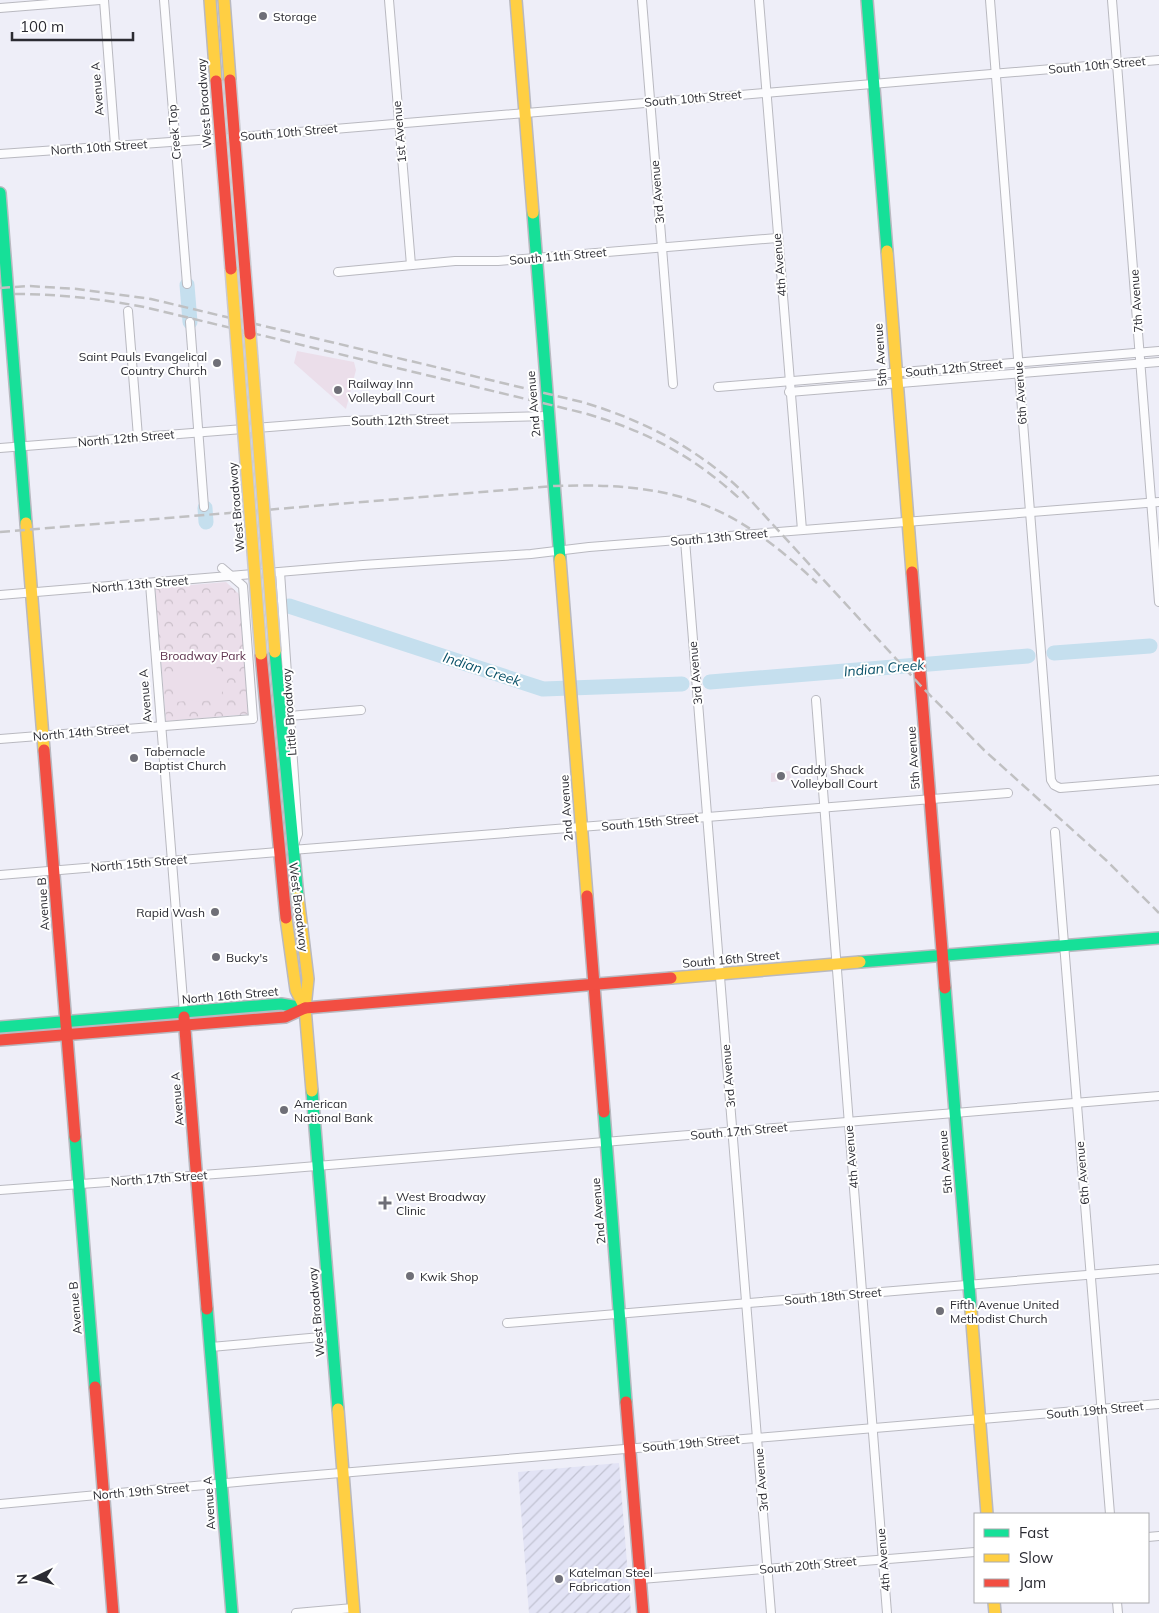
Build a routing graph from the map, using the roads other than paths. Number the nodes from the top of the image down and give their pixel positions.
1 (102, 0) edge
2 (164, 0) edge
3 (210, 0) edge
4 (224, 0) edge
5 (389, 0) edge
6 (516, 0) edge
7 (642, 0) edge
8 (758, 0) edge
9 (867, 0) edge
10 (990, 0) edge
11 (1112, 0) edge
12 (0, 8) edge
13 (1159, 60) edge
14 (1118, 63) junction
15 (996, 73) junction
16 (874, 84) junction
17 (766, 92) junction
18 (650, 102) junction
19 (524, 112) junction
20 (399, 123) junction
21 (227, 138) joint
22 (175, 141) junction
23 (116, 146) junction
24 (0, 154) edge
25 (0, 193) edge
26 (777, 238) junction
27 (662, 248) junction
28 (536, 258) junction
29 (411, 265) junction
30 (338, 272) dead end
31 (187, 284) dead end
32 (4, 307) edge
33 (128, 311) dead end
34 (190, 322) dead end
35 (1159, 351) edge
36 (1140, 353) junction
37 (1159, 362) edge
38 (1018, 363) junction
39 (1141, 364) junction
40 (1019, 373) junction
41 (896, 378) junction
42 (788, 382) junction
43 (673, 384) dead end
44 (718, 387) dead end
45 (790, 392) junction
46 (548, 416) junction
47 (252, 428) joint
48 (198, 432) junction
49 (138, 438) junction
50 (20, 447) junction
51 (0, 448) edge
52 (1155, 502) edge
53 (204, 507) dead end
54 (1030, 511) junction
55 (907, 522) junction
56 (802, 530) junction
57 (685, 540) junction
58 (559, 551) junction
59 (222, 568) dead end
60 (280, 572) junction
61 (232, 577) junction
62 (150, 584) junction
63 (32, 593) junction
64 (0, 596) edge
65 (1159, 602) edge
66 (816, 700) dead end
67 (361, 710) dead end
68 (289, 716) junction
69 (162, 726) junction
70 (43, 736) junction
71 (0, 739) edge
72 (1159, 780) edge
73 (1008, 793) dead end
74 (930, 799) junction
75 (822, 808) junction
76 (707, 817) junction
77 (581, 827) junction
78 (1055, 832) dead end
79 (292, 850) junction
80 (278, 852) junction
81 (172, 861) junction
82 (54, 870) junction
83 (0, 875) edge
84 (1159, 938) edge
85 (1064, 946) junction
86 (942, 956) junction
87 (835, 965) junction
88 (720, 974) junction
89 (593, 984) junction
90 (305, 1008) junction
91 (184, 1019) junction
92 (66, 1021) junction
93 (0, 1027) edge
94 (67, 1035) junction
95 (0, 1040) edge
96 (1159, 1096) edge
97 (1077, 1103) junction
98 (954, 1113) junction
99 (848, 1122) junction
100 (732, 1131) junction
101 (606, 1141) junction
102 (318, 1166) junction
103 (197, 1176) junction
104 (79, 1184) junction
105 (0, 1190) edge
106 (1159, 1269) edge
107 (1090, 1275) junction
108 (968, 1285) junction
109 (862, 1293) junction
110 (746, 1302) junction
111 (619, 1313) junction
112 (507, 1323) dead end
113 (332, 1336) junction
114 (211, 1347) junction
115 (1159, 1404) edge
116 (1101, 1410) junction
117 (979, 1420) junction
118 (872, 1428) junction
119 (757, 1437) junction
120 (630, 1448) junction
121 (342, 1472) junction
122 (222, 1483) junction
123 (103, 1494) junction
124 (0, 1504) edge
125 (987, 1513) edge
126 (1110, 1513) edge
127 (974, 1552) edge
128 (883, 1559) junction
129 (768, 1568) junction
130 (641, 1579) junction
131 (354, 1611) edge
132 (113, 1613) edge
133 (232, 1613) edge
134 (296, 1613) edge
135 (644, 1613) edge
136 (771, 1613) edge
137 (887, 1613) edge

1 - 12 street
1 - 23 street, Avenue A
2 - 22 street, Creek Top
3 - 80 street, West Broadway, bridge
4 - 79 street, West Broadway, bridge
5 - 20 street, 1st Avenue
6 - 19 street, 2nd Avenue
7 - 18 street, 3rd Avenue
8 - 17 street, 4th Avenue
9 - 16 street, 5th Avenue
10 - 15 street, 6th Avenue
11 - 14 street, 7th Avenue
13 - 14 street, South 10th Street
14 - 15 street, South 10th Street
14 - 36 street, 7th Avenue
15 - 16 street, South 10th Street
15 - 38 street, 6th Avenue
16 - 17 street, South 10th Street
16 - 41 street, 5th Avenue
17 - 18 street, South 10th Street
17 - 26 street, 4th Avenue
18 - 19 street, South 10th Street
18 - 27 street, 3rd Avenue
19 - 20 street, South 10th Street
19 - 28 street, 2nd Avenue
20 - 21 street, South 10th Street
20 - 29 street, 1st Avenue
21 - 22 street, North 10th Street
22 - 23 street, North 10th Street
22 - 31 street, Creek Top
23 - 24 street, North 10th Street
25 - 32 street, Avenue B
26 - 27 street, South 11th Street
26 - 42 street, 4th Avenue
27 - 28 street, South 11th Street
27 - 43 street, 3rd Avenue
28 - 29 street, South 11th Street
28 - 46 street, 2nd Avenue
29 - 30 street, South 11th Street
32 - 50 street, Avenue B
33 - 49 street
34 - 48 street
35 - 36 street, South 12th Street
36 - 38 street, South 12th Street
36 - 39 street, 7th Avenue
37 - 39 street, South 12th Street
38 - 40 street, 6th Avenue
38 - 41 street, South 12th Street
39 - 40 street, South 12th Street
39 - 52 street, 7th Avenue
40 - 41 street, South 12th Street
40 - 54 street, 6th Avenue
41 - 42 street, South 12th Street
41 - 45 street, South 12th Street
41 - 55 street, 5th Avenue
42 - 44 street, South 12th Street
42 - 45 street, 4th Avenue
45 - 56 street, 4th Avenue
46 - 47 street, South 12th Street
46 - 58 street, 2nd Avenue
47 - 48 street, North 12th Street
48 - 49 street, North 12th Street
48 - 53 street
49 - 50 street, North 12th Street
50 - 51 street, North 12th Street
50 - 63 street, Avenue B
52 - 54 street, South 13th Street
52 - 65 street, 7th Avenue
54 - 55 street, South 13th Street
54 - 72 street, 6th Avenue
55 - 56 street, South 13th Street
55 - 74 street, 5th Avenue
56 - 57 street, South 13th Street
57 - 58 street, South 13th Street
57 - 76 street, 3rd Avenue
58 - 60 street, South 13th Street
58 - 77 street, 2nd Avenue
59 - 61 street
60 - 61 street, North 13th Street
60 - 68 street, Little Broadway
61 - 62 street, North 13th Street
61 - 69 street, North 14th Street
62 - 63 street, North 13th Street
62 - 69 street, Avenue A
63 - 64 street, North 13th Street
63 - 70 street, Avenue B
66 - 75 street, 4th Avenue
67 - 68 street
68 - 79 street, Little Broadway
69 - 70 street, North 14th Street
69 - 81 street, Avenue A
70 - 71 street, North 14th Street
70 - 82 street, Avenue B
73 - 74 street, South 15th Street
74 - 75 street, South 15th Street
74 - 86 street, 5th Avenue
75 - 76 street, South 15th Street
75 - 87 street, 4th Avenue
76 - 77 street, South 15th Street
76 - 88 street, 3rd Avenue
77 - 79 street, South 15th Street
77 - 89 street, 2nd Avenue
78 - 85 street, 6th Avenue
79 - 90 street, West Broadway
80 - 81 street, North 15th Street
80 - 90 street, West Broadway
81 - 82 street, North 15th Street
81 - 91 street, Avenue A
82 - 83 street, North 15th Street
82 - 92 street, Avenue B
84 - 85 street, South 16th Street
85 - 86 street, South 16th Street
85 - 97 street, 6th Avenue
86 - 87 street, South 16th Street
86 - 98 street, 5th Avenue
87 - 88 street, South 16th Street
87 - 99 street, 4th Avenue
88 - 89 street, South 16th Street
88 - 100 street, 3rd Avenue
89 - 90 street, South 16th Street
89 - 101 street, 2nd Avenue
90 - 91 street, North 16th Street
90 - 102 street, West Broadway
91 - 92 street, North 16th Street
91 - 94 street, North 16th Street
91 - 103 street, Avenue A
92 - 93 street, North 16th Street
92 - 94 street, Avenue B
94 - 95 street, North 16th Street
94 - 104 street, Avenue B
96 - 97 street, South 17th Street
97 - 98 street, South 17th Street
97 - 107 street, 6th Avenue
98 - 99 street, South 17th Street
98 - 108 street, 5th Avenue
99 - 100 street, South 17th Street
99 - 109 street, 4th Avenue
100 - 101 street, South 17th Street
100 - 110 street, 3rd Avenue
101 - 102 street, South 17th Street
101 - 111 street, 2nd Avenue
102 - 103 street, North 17th Street
102 - 113 street, West Broadway
103 - 104 street, North 17th Street
103 - 114 street, Avenue A
104 - 105 street, North 17th Street
104 - 123 street, Avenue B
106 - 107 street, South 18th Street
107 - 108 street, South 18th Street
107 - 116 street, 6th Avenue
108 - 109 street, South 18th Street
108 - 117 street, 5th Avenue
109 - 110 street, South 18th Street
109 - 118 street, 4th Avenue
110 - 111 street, South 18th Street
110 - 119 street, 3rd Avenue
111 - 112 street, South 18th Street
111 - 120 street, 2nd Avenue
113 - 114 street
113 - 121 street, West Broadway
114 - 122 street, Avenue A
115 - 116 street, South 19th Street
116 - 117 street, South 19th Street
116 - 126 street, 6th Avenue
117 - 118 street, South 19th Street
117 - 125 street, 5th Avenue
118 - 119 street, South 19th Street
118 - 128 street, 4th Avenue
119 - 120 street, South 19th Street
119 - 129 street, 3rd Avenue
120 - 121 street, South 19th Street
120 - 130 street, 2nd Avenue
121 - 122 street, North 19th Street
121 - 131 street, West Broadway
122 - 123 street, North 19th Street
122 - 133 street, Avenue A
123 - 124 street, North 19th Street
123 - 132 street, Avenue B
127 - 128 street, South 20th Street
128 - 129 street, South 20th Street
128 - 137 street, 4th Avenue
129 - 130 street, South 20th Street
129 - 136 street, 3rd Avenue
130 - 135 street, 2nd Avenue
131 - 134 street

